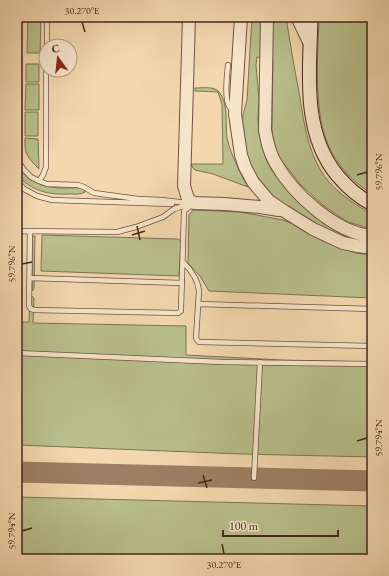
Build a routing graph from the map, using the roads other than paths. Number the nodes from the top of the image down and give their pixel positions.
1 (18, 17) edge
2 (47, 17) edge
3 (189, 17) edge
4 (241, 17) edge
5 (267, 17) edge
6 (297, 17) edge
7 (311, 17) edge
8 (47, 38) edge
9 (310, 44) junction
10 (17, 53) edge
11 (228, 64) dead end
12 (46, 78) edge
13 (236, 114) junction
14 (17, 158) edge
15 (17, 181) edge
16 (38, 181) junction
17 (194, 203) junction
18 (372, 204) edge
19 (284, 211) junction
20 (30, 231) junction
21 (17, 232) edge
22 (372, 236) edge
23 (372, 248) edge
24 (183, 262) junction
25 (30, 278) junction
26 (182, 283) junction
27 (17, 286) edge
28 (199, 304) junction
29 (17, 305) edge
30 (372, 309) edge
31 (372, 346) edge
32 (17, 353) edge
33 (260, 362) junction
34 (372, 364) edge
35 (254, 478) dead end

1 - 10 lane
2 - 8 lane
3 - 17 street
4 - 13 street
5 - 22 street
6 - 9 street
7 - 9 main road
9 - 18 main road
11 - 13 lane
12 - 16 lane
13 - 19 street
14 - 16 lane
15 - 17 lane
16 - 17 lane
17 - 19 street
17 - 20 lane
17 - 24 lane
19 - 23 street
20 - 21 lane
20 - 25 lane
21 - 27 lane
24 - 26 lane
24 - 28 lane
25 - 26 lane
25 - 26 lane
27 - 29 lane
28 - 30 lane
28 - 31 lane
32 - 33 lane
33 - 34 lane
33 - 35 lane

